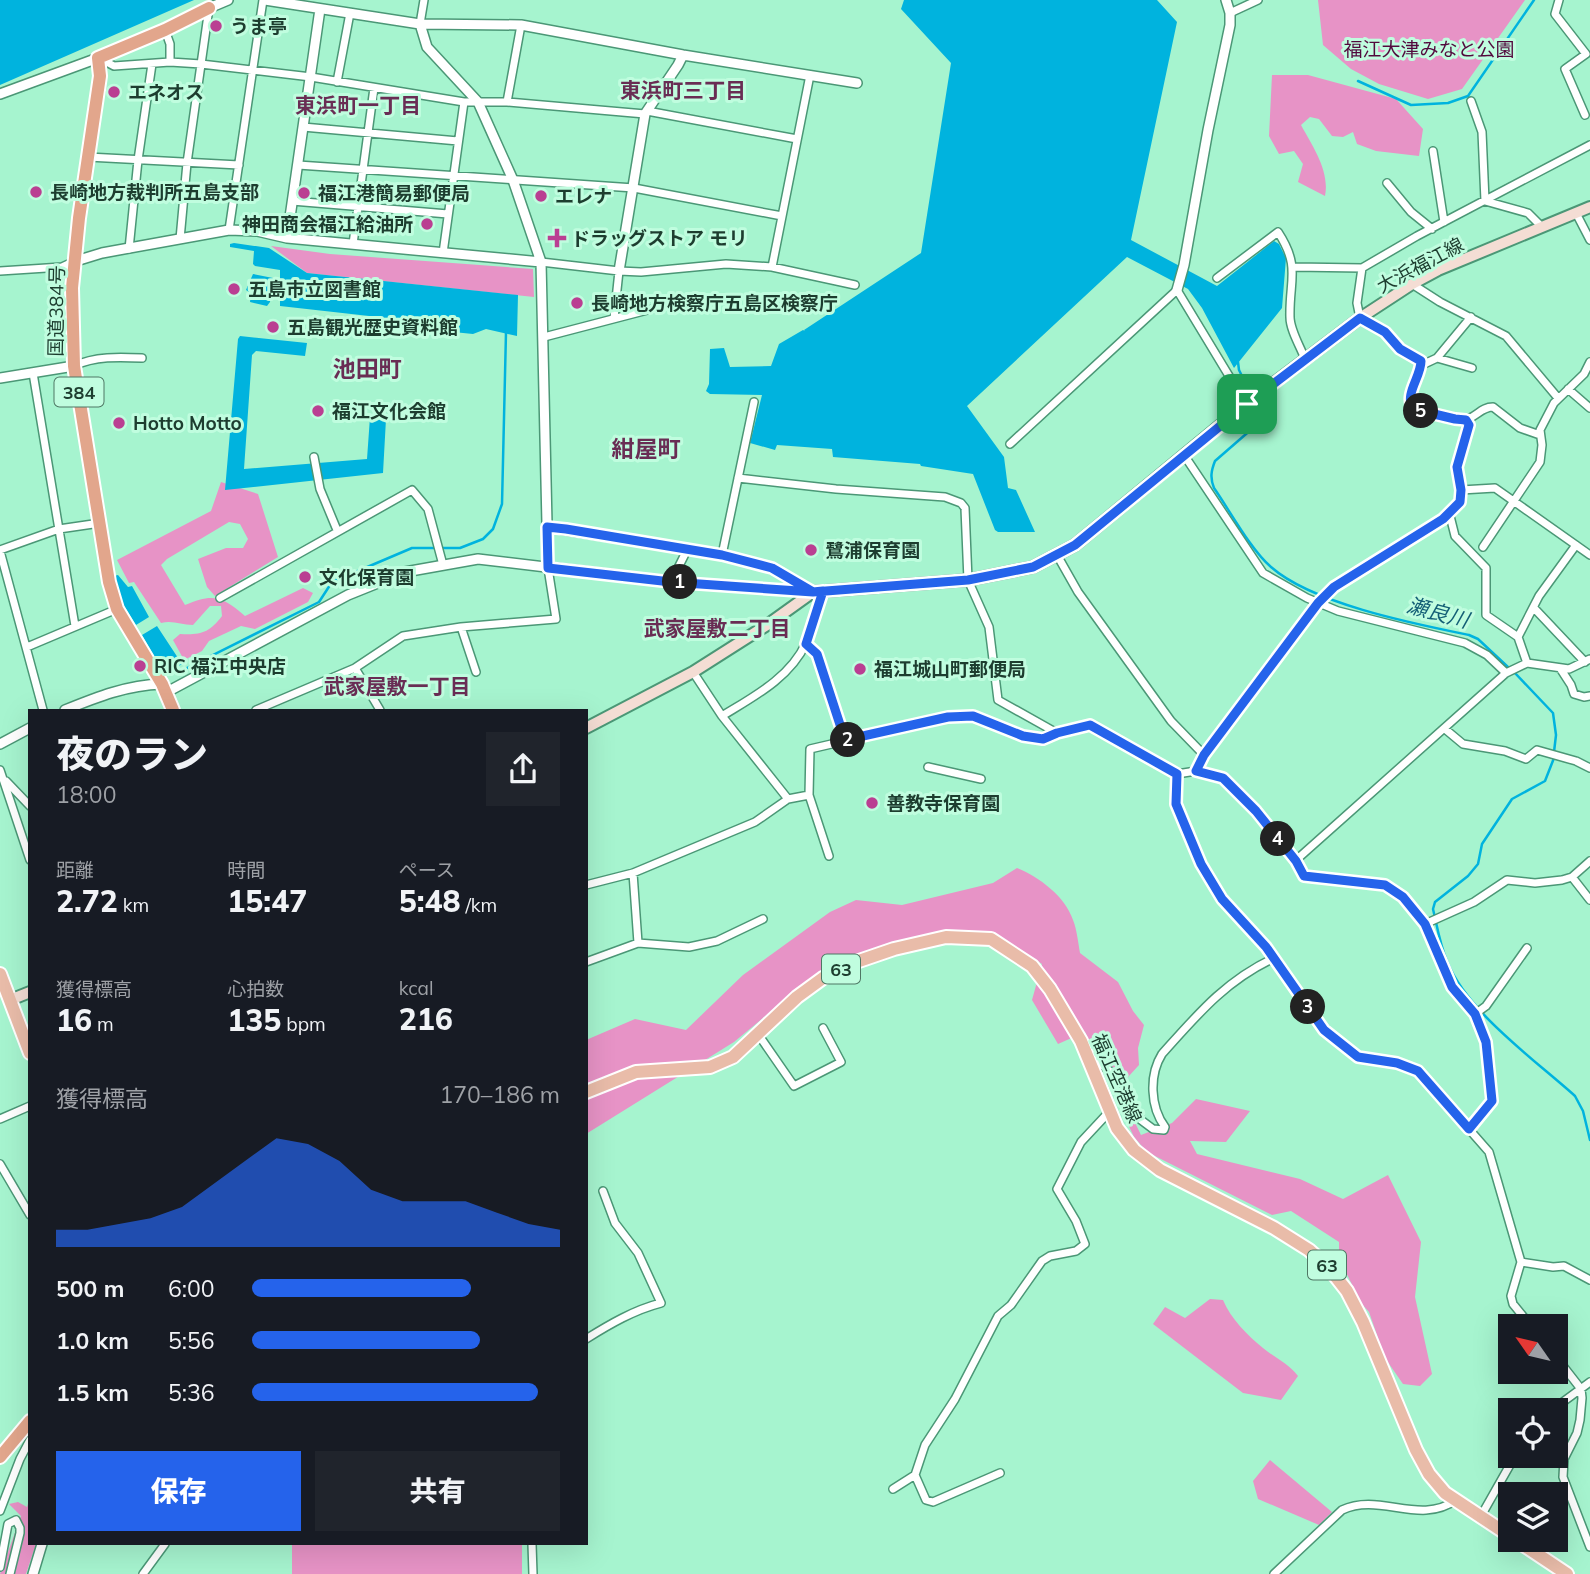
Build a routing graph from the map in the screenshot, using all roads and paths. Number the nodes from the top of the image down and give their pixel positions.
1 (228, 0) edge
2 (264, 0) edge
3 (424, 0) edge
4 (1226, 0) edge
5 (1258, 0) edge
6 (1559, 0) edge
7 (209, 8) junction
8 (320, 9) junction
9 (350, 13) junction
10 (1230, 13) junction
11 (420, 24) junction
12 (521, 25) junction
13 (165, 30) junction
14 (683, 55) junction
15 (98, 58) junction
16 (170, 62) junction
17 (152, 64) junction
18 (201, 64) junction
19 (253, 69) junction
20 (810, 75) junction
21 (310, 77) junction
22 (337, 82) junction
23 (858, 83) dead end
24 (374, 89) junction
25 (0, 94) edge
26 (1471, 101) dead end
27 (464, 102) junction
28 (478, 102) junction
29 (507, 102) junction
30 (646, 112) junction
31 (1585, 115) dead end
32 (303, 127) junction
33 (368, 132) junction
34 (797, 139) junction
35 (458, 141) junction
36 (1590, 145) edge
37 (1433, 150) dead end
38 (88, 157) junction
39 (138, 160) junction
40 (187, 163) junction
41 (239, 164) junction
42 (298, 165) junction
43 (363, 170) junction
44 (454, 176) junction
45 (513, 180) junction
46 (1387, 183) dead end
47 (634, 188) junction
48 (292, 201) junction
49 (1485, 201) junction
50 (358, 207) junction
51 (1590, 207) edge
52 (1576, 213) junction
53 (448, 214) junction
54 (782, 216) junction
55 (1444, 222) junction
56 (1542, 227) junction
57 (1432, 229) junction
58 (229, 230) junction
59 (287, 237) junction
60 (180, 239) junction
61 (1590, 240) edge
62 (353, 244) junction
63 (129, 249) junction
64 (443, 253) junction
65 (76, 261) junction
66 (541, 262) junction
67 (772, 267) junction
68 (1294, 267) junction
69 (1362, 268) junction
70 (0, 271) edge
71 (620, 271) junction
72 (1217, 278) dead end
73 (1412, 284) junction
74 (855, 285) dead end
75 (1177, 290) junction
76 (659, 307) dead end
77 (1471, 317) junction
78 (614, 318) junction
79 (1360, 318) junction
80 (544, 337) junction
81 (142, 358) dead end
82 (1437, 358) junction
83 (1305, 359) junction
84 (1590, 362) edge
85 (1422, 365) junction
86 (74, 366) junction
87 (1472, 368) dead end
88 (33, 373) junction
89 (0, 378) edge
90 (1567, 389) junction
91 (1558, 398) junction
92 (754, 402) dead end
93 (1247, 404) junction
94 (1590, 408) edge
95 (1466, 420) junction
96 (1541, 435) junction
97 (1010, 444) dead end
98 (1184, 455) junction
99 (314, 457) dead end
100 (738, 478) junction
101 (1461, 490) junction
102 (1513, 499) junction
103 (1449, 512) junction
104 (100, 523) junction
105 (547, 527) junction
106 (60, 529) junction
107 (337, 530) junction
108 (1576, 545) junction
109 (1483, 547) dead end
110 (688, 548) junction
111 (0, 551) edge
112 (722, 555) junction
113 (1057, 555) junction
114 (1590, 555) edge
115 (443, 565) junction
116 (548, 568) junction
117 (968, 580) junction
118 (671, 582) junction
119 (818, 592) junction
120 (220, 598) dead end
121 (1318, 603) junction
122 (1534, 608) junction
123 (117, 609) junction
124 (75, 626) junction
125 (461, 627) junction
126 (1518, 637) junction
127 (806, 644) junction
128 (27, 647) junction
129 (1587, 661) edge
130 (1527, 663) junction
131 (355, 668) junction
132 (1560, 668) junction
133 (476, 672) dead end
134 (693, 672) junction
135 (1506, 673) junction
136 (164, 688) junction
137 (1590, 696) edge
138 (43, 709) edge
139 (68, 709) edge
140 (173, 709) edge
141 (258, 709) edge
142 (379, 709) edge
143 (722, 716) junction
144 (588, 726) edge
145 (28, 728) edge
146 (1445, 729) junction
147 (1057, 733) junction
148 (845, 740) junction
149 (0, 744) edge
150 (1204, 755) junction
151 (928, 767) dead end
152 (1590, 768) edge
153 (1196, 771) junction
154 (1, 774) edge
155 (1177, 774) junction
156 (981, 779) dead end
157 (809, 795) junction
158 (788, 799) junction
159 (28, 804) edge
160 (28, 854) edge
161 (829, 856) dead end
162 (1296, 861) junction
163 (1590, 861) edge
164 (633, 873) junction
165 (1572, 877) junction
166 (588, 884) edge
167 (1590, 900) edge
168 (763, 919) dead end
169 (1425, 924) junction
170 (638, 943) junction
171 (1527, 947) dead end
172 (1274, 958) junction
173 (588, 961) edge
174 (1, 977) edge
175 (28, 993) edge
176 (10, 1000) junction
177 (1475, 1014) junction
178 (823, 1028) dead end
179 (758, 1034) junction
180 (1081, 1041) junction
181 (28, 1048) edge
182 (588, 1090) edge
183 (28, 1107) edge
184 (1109, 1112) junction
185 (0, 1119) edge
186 (1469, 1129) junction
187 (0, 1164) edge
188 (603, 1191) dead end
189 (28, 1212) edge
190 (1521, 1262) junction
191 (1590, 1280) edge
192 (1521, 1314) edge
193 (588, 1338) edge
194 (1568, 1372) edge
195 (1590, 1382) edge
196 (1581, 1389) junction
197 (1568, 1398) edge
198 (28, 1423) edge
199 (28, 1444) edge
200 (0, 1457) edge
201 (1508, 1468) edge
202 (1000, 1474) dead end
203 (915, 1475) junction
204 (893, 1489) dead end
205 (1456, 1500) junction
206 (0, 1511) edge
207 (1481, 1516) junction
208 (1498, 1528) edge
209 (42, 1545) edge
210 (163, 1545) edge
211 (532, 1545) edge
212 (1590, 1547) edge
213 (1534, 1552) edge
214 (0, 1567) edge
215 (9, 1574) edge
216 (33, 1574) edge
217 (144, 1574) edge
218 (533, 1574) edge
219 (1274, 1574) edge
220 (1567, 1574) edge

1 - 7 street
2 - 8 street
2 - 19 street
3 - 11 street
4 - 10 street
5 - 10 street
6 - 31 street
7 - 13 highway
7 - 18 street
8 - 9 street
8 - 21 street
9 - 11 street
9 - 22 street
10 - 75 street
11 - 12 street
11 - 28 street
12 - 14 street
12 - 29 street
13 - 15 highway
13 - 16 street
14 - 20 street
14 - 30 street
15 - 17 street
15 - 25 street
15 - 38 highway, 国道384号 / 384
16 - 17 street
16 - 18 street
17 - 39 street
18 - 19 street
18 - 40 street
19 - 21 street
19 - 41 street
20 - 23 street
20 - 34 street
21 - 22 street
21 - 32 street
22 - 24 street
24 - 27 street
24 - 33 street
26 - 49 street
27 - 28 street
27 - 35 street
28 - 29 street
28 - 45 street
29 - 30 street
30 - 34 street
30 - 47 street
32 - 33 street
32 - 42 street
33 - 35 street
33 - 43 street
34 - 54 street
35 - 44 street
36 - 49 street
37 - 55 street
38 - 39 street
38 - 65 highway, 国道384号 / 384
39 - 40 street
39 - 63 street
40 - 41 street
40 - 60 street
41 - 58 street
42 - 43 street
42 - 48 street
43 - 44 street
43 - 50 street
44 - 45 street
44 - 53 street
45 - 47 street
45 - 66 street
46 - 57 street
47 - 54 street
47 - 71 street
48 - 50 street
48 - 59 street
49 - 55 street
49 - 56 street
50 - 53 street
50 - 62 street
51 - 52 main road, 大浜福江線
52 - 56 main road, 大浜福江線
52 - 61 street
53 - 64 street
54 - 67 street
55 - 57 street
56 - 73 main road, 大浜福江線
57 - 69 street
58 - 59 street
58 - 60 street
59 - 62 street
60 - 63 street
62 - 64 street
63 - 65 street
64 - 66 street
65 - 70 street
65 - 86 highway, 国道384号 / 384
66 - 71 street
66 - 80 street
67 - 71 street
67 - 74 street
68 - 69 street
68 - 72 street
68 - 83 street
69 - 79 street
71 - 78 street
73 - 77 street
73 - 79 main road, 大浜福江線
75 - 93 street
75 - 97 street
76 - 78 street
77 - 82 street
77 - 91 street
78 - 80 street
79 - 83 main road, 大浜福江線
79 - 85 street
80 - 105 street
81 - 86 street
82 - 85 street
82 - 87 street
83 - 93 main road, 大浜福江線
84 - 90 street
85 - 95 street
86 - 88 street
86 - 104 highway, 国道384号 / 384
88 - 89 street
88 - 106 street
90 - 91 street
90 - 94 street
91 - 96 street
92 - 100 street
93 - 98 main road, 大浜福江線
95 - 96 street
95 - 101 street
96 - 102 street
98 - 113 main road, 大浜福江線
98 - 121 street
99 - 107 street
100 - 112 street
100 - 117 street
101 - 102 street
101 - 103 street
102 - 108 street
102 - 109 street
103 - 121 street
103 - 126 street
104 - 106 street
104 - 123 highway, 国道384号 / 384
105 - 110 street
105 - 116 street
106 - 111 street
106 - 124 street
107 - 115 street
107 - 120 street
108 - 114 street
108 - 122 street
110 - 112 street
110 - 118 street
111 - 128 street
112 - 119 street
113 - 117 main road, 大浜福江線
113 - 150 street
115 - 116 street
115 - 136 street
116 - 118 street
116 - 125 street
117 - 119 main road, 大浜福江線
117 - 147 street
118 - 119 street
119 - 127 street
119 - 134 main road
121 - 135 street
121 - 150 street
122 - 126 street
122 - 129 street
123 - 124 street
123 - 136 highway, 国道384号 / 384
124 - 128 street
125 - 131 street
125 - 133 street
126 - 130 street
127 - 143 street
127 - 148 street
128 - 138 street
129 - 132 street
130 - 132 street
130 - 135 street
131 - 141 street
131 - 142 street
132 - 137 street
134 - 143 street
134 - 144 main road
135 - 146 street
136 - 139 street
136 - 140 highway, 国道384号 / 384
143 - 158 street
145 - 149 street
146 - 152 street
146 - 162 street
147 - 148 street
147 - 155 street
148 - 157 street
150 - 153 street
151 - 156 street
153 - 155 street
153 - 162 street
154 - 159 street
154 - 160 street
155 - 172 street
157 - 158 street
157 - 161 street
158 - 164 street
162 - 169 street
163 - 165 street
164 - 166 street
164 - 170 street
165 - 167 street
165 - 169 street
168 - 170 street
169 - 177 street
170 - 173 street
171 - 177 street
172 - 180 street
172 - 186 street
174 - 176 main road
175 - 176 main road
176 - 181 main road
177 - 186 street
178 - 179 street
179 - 180 main road, 福江空港線 / 63
179 - 182 main road, 福江空港線 / 63
180 - 184 main road, 福江空港線 / 63
183 - 185 street
184 - 203 street
184 - 205 main road, 福江空港線 / 63
186 - 190 street
187 - 189 street
188 - 193 street
190 - 191 street
190 - 192 street
194 - 196 street
195 - 196 street
196 - 197 street
196 - 212 street
198 - 200 highway
199 - 206 street
201 - 207 street
202 - 203 street
203 - 204 street
205 - 207 main road, 福江空港線 / 63
205 - 219 street
207 - 208 main road, 福江空港線 / 63
209 - 216 street
210 - 217 street
211 - 218 street
213 - 220 main road
214 - 215 street

